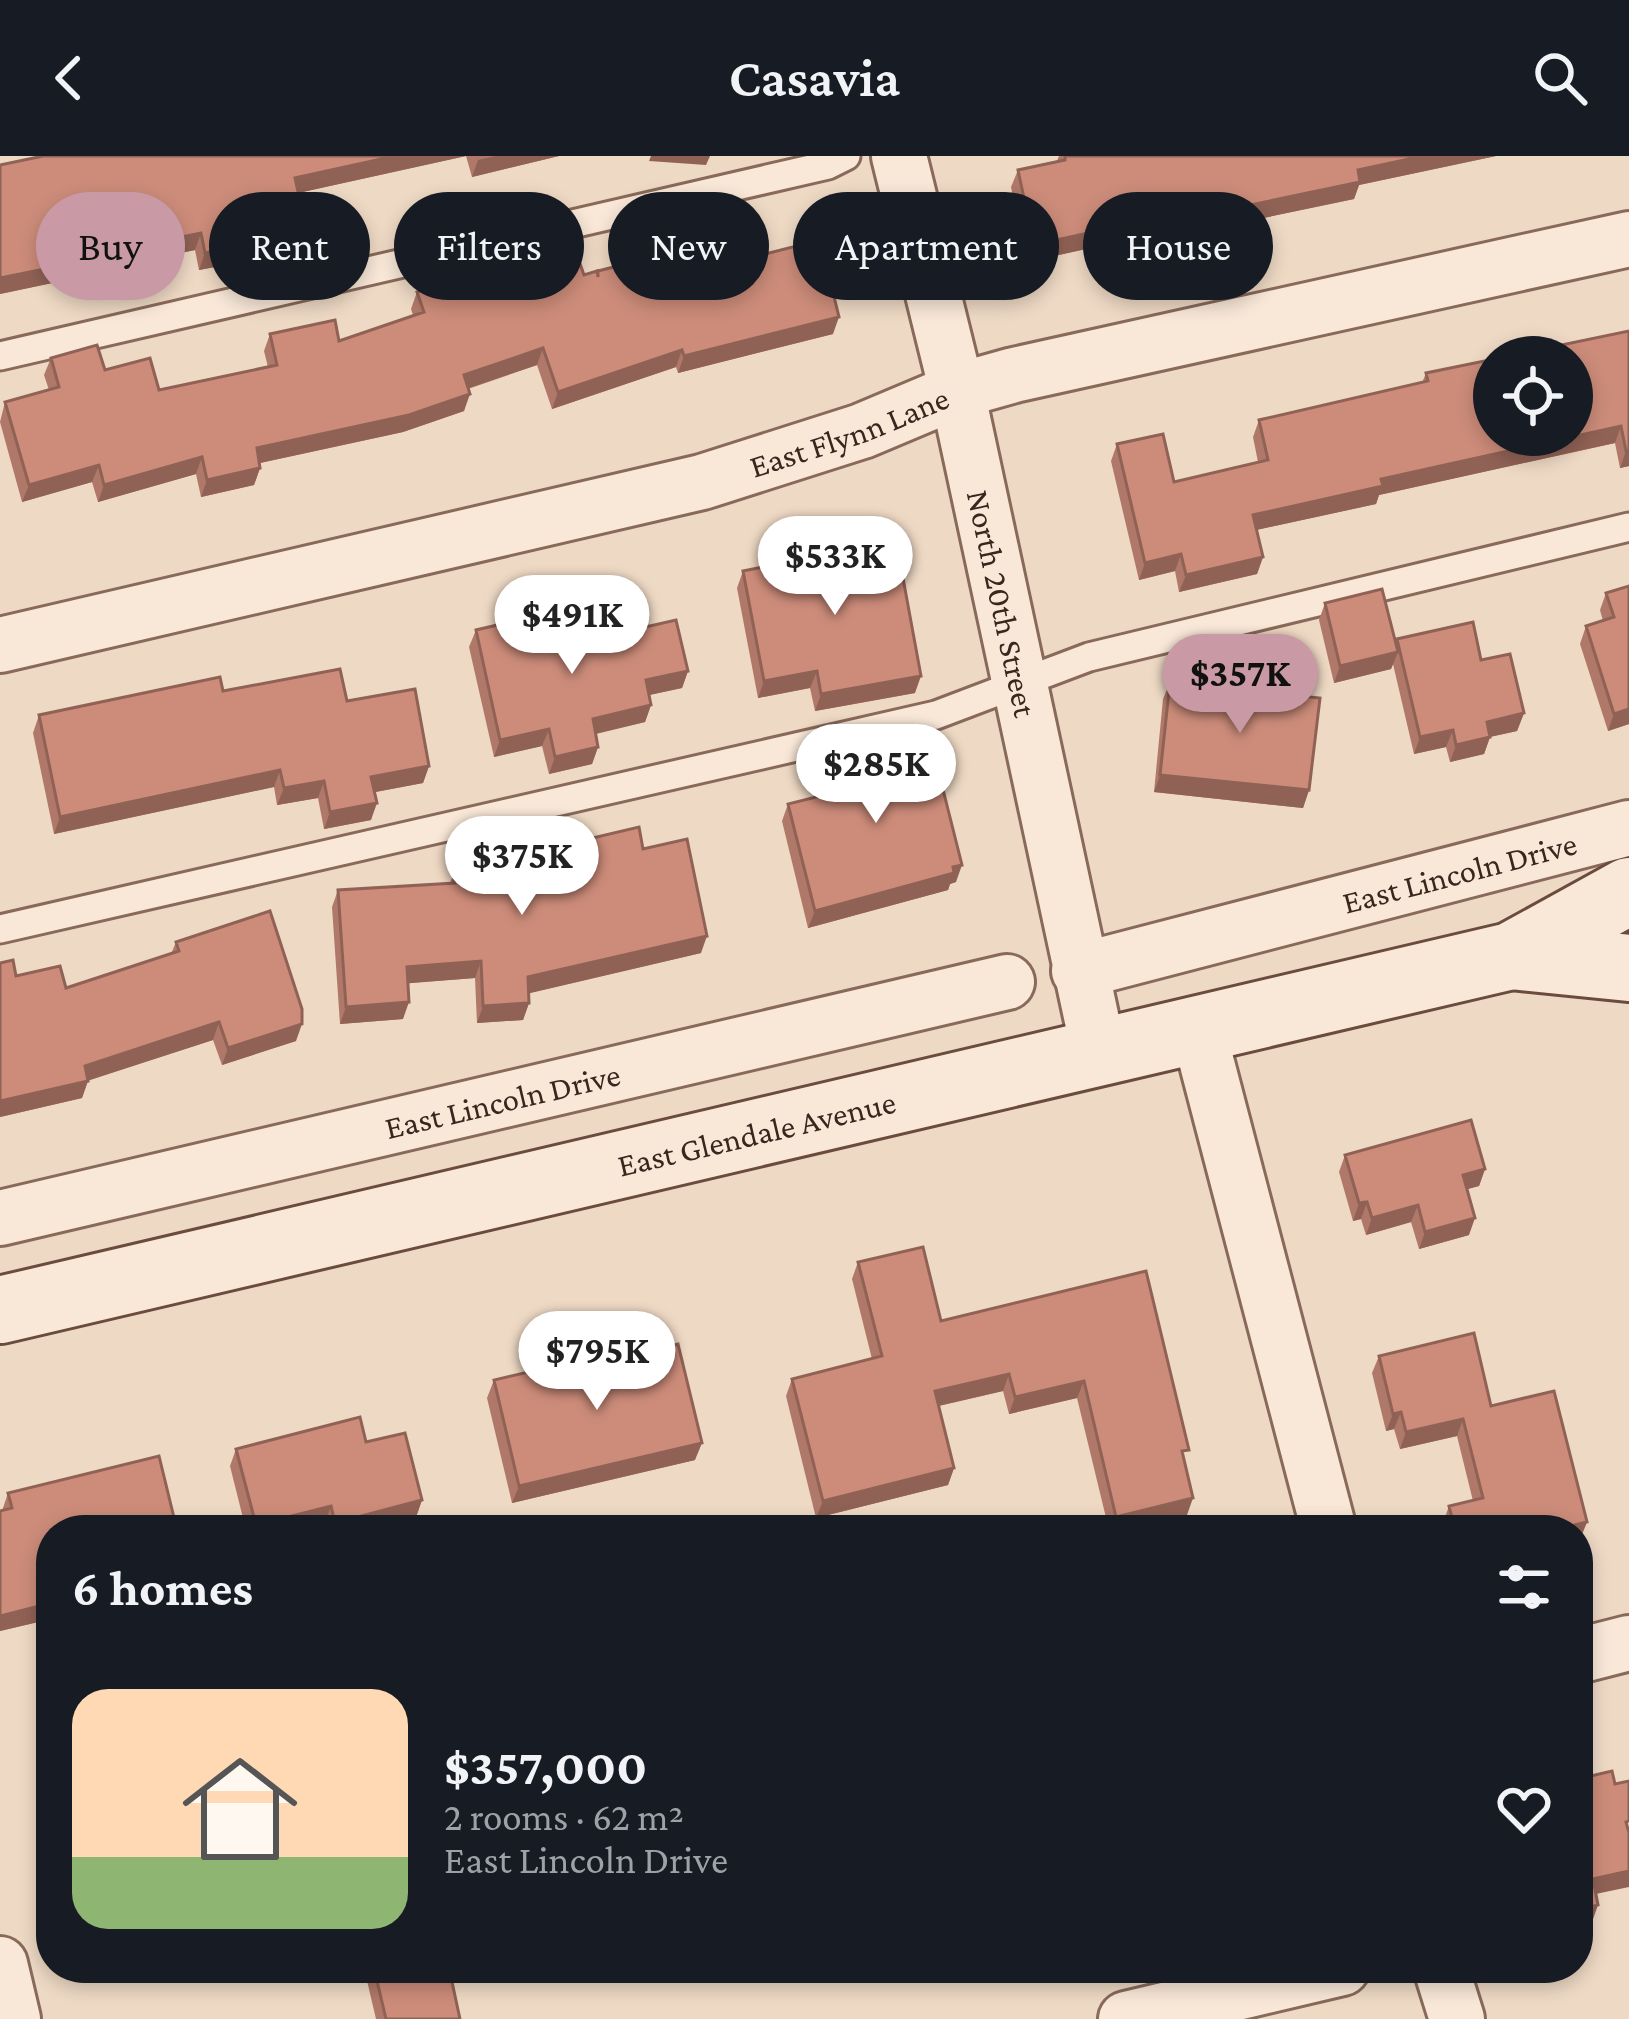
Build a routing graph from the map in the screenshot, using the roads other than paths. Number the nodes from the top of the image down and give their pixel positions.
1 (846, 156) edge
2 (899, 156) edge
3 (1629, 238) edge
4 (0, 356) edge
5 (957, 392) junction
6 (1629, 527) edge
7 (0, 645) edge
8 (1022, 685) junction
9 (1629, 829) edge
10 (1629, 891) edge
11 (0, 929) edge
12 (1511, 956) junction
13 (1629, 968) edge
14 (1079, 971) junction
15 (1007, 982) dead end
16 (1198, 1029) junction
17 (1099, 1053) junction
18 (0, 1218) edge
19 (0, 1310) edge
20 (1325, 1515) edge
21 (1629, 1643) edge
22 (1593, 1652) edge
23 (0, 1964) edge
24 (1278, 1983) edge
25 (1446, 1983) edge
26 (13, 2019) edge
27 (1126, 2019) edge
28 (1457, 2019) edge

1 - 4 lane
2 - 5 street, North 20th Street
3 - 5 street, East Flynn Lane
5 - 7 street, East Flynn Lane
5 - 8 street, North 20th Street
6 - 8 lane
8 - 11 lane
8 - 14 street, North 20th Street
9 - 14 street, East Lincoln Drive
10 - 12 main road, East Glendale Avenue
12 - 13 main road, East Glendale Avenue
12 - 16 main road, East Glendale Avenue
14 - 17 street, North 20th Street
15 - 18 street, East Lincoln Drive
16 - 17 main road, East Glendale Avenue
16 - 20 street
17 - 19 main road, East Glendale Avenue
21 - 22 street
23 - 26 street
24 - 27 street
25 - 28 street

